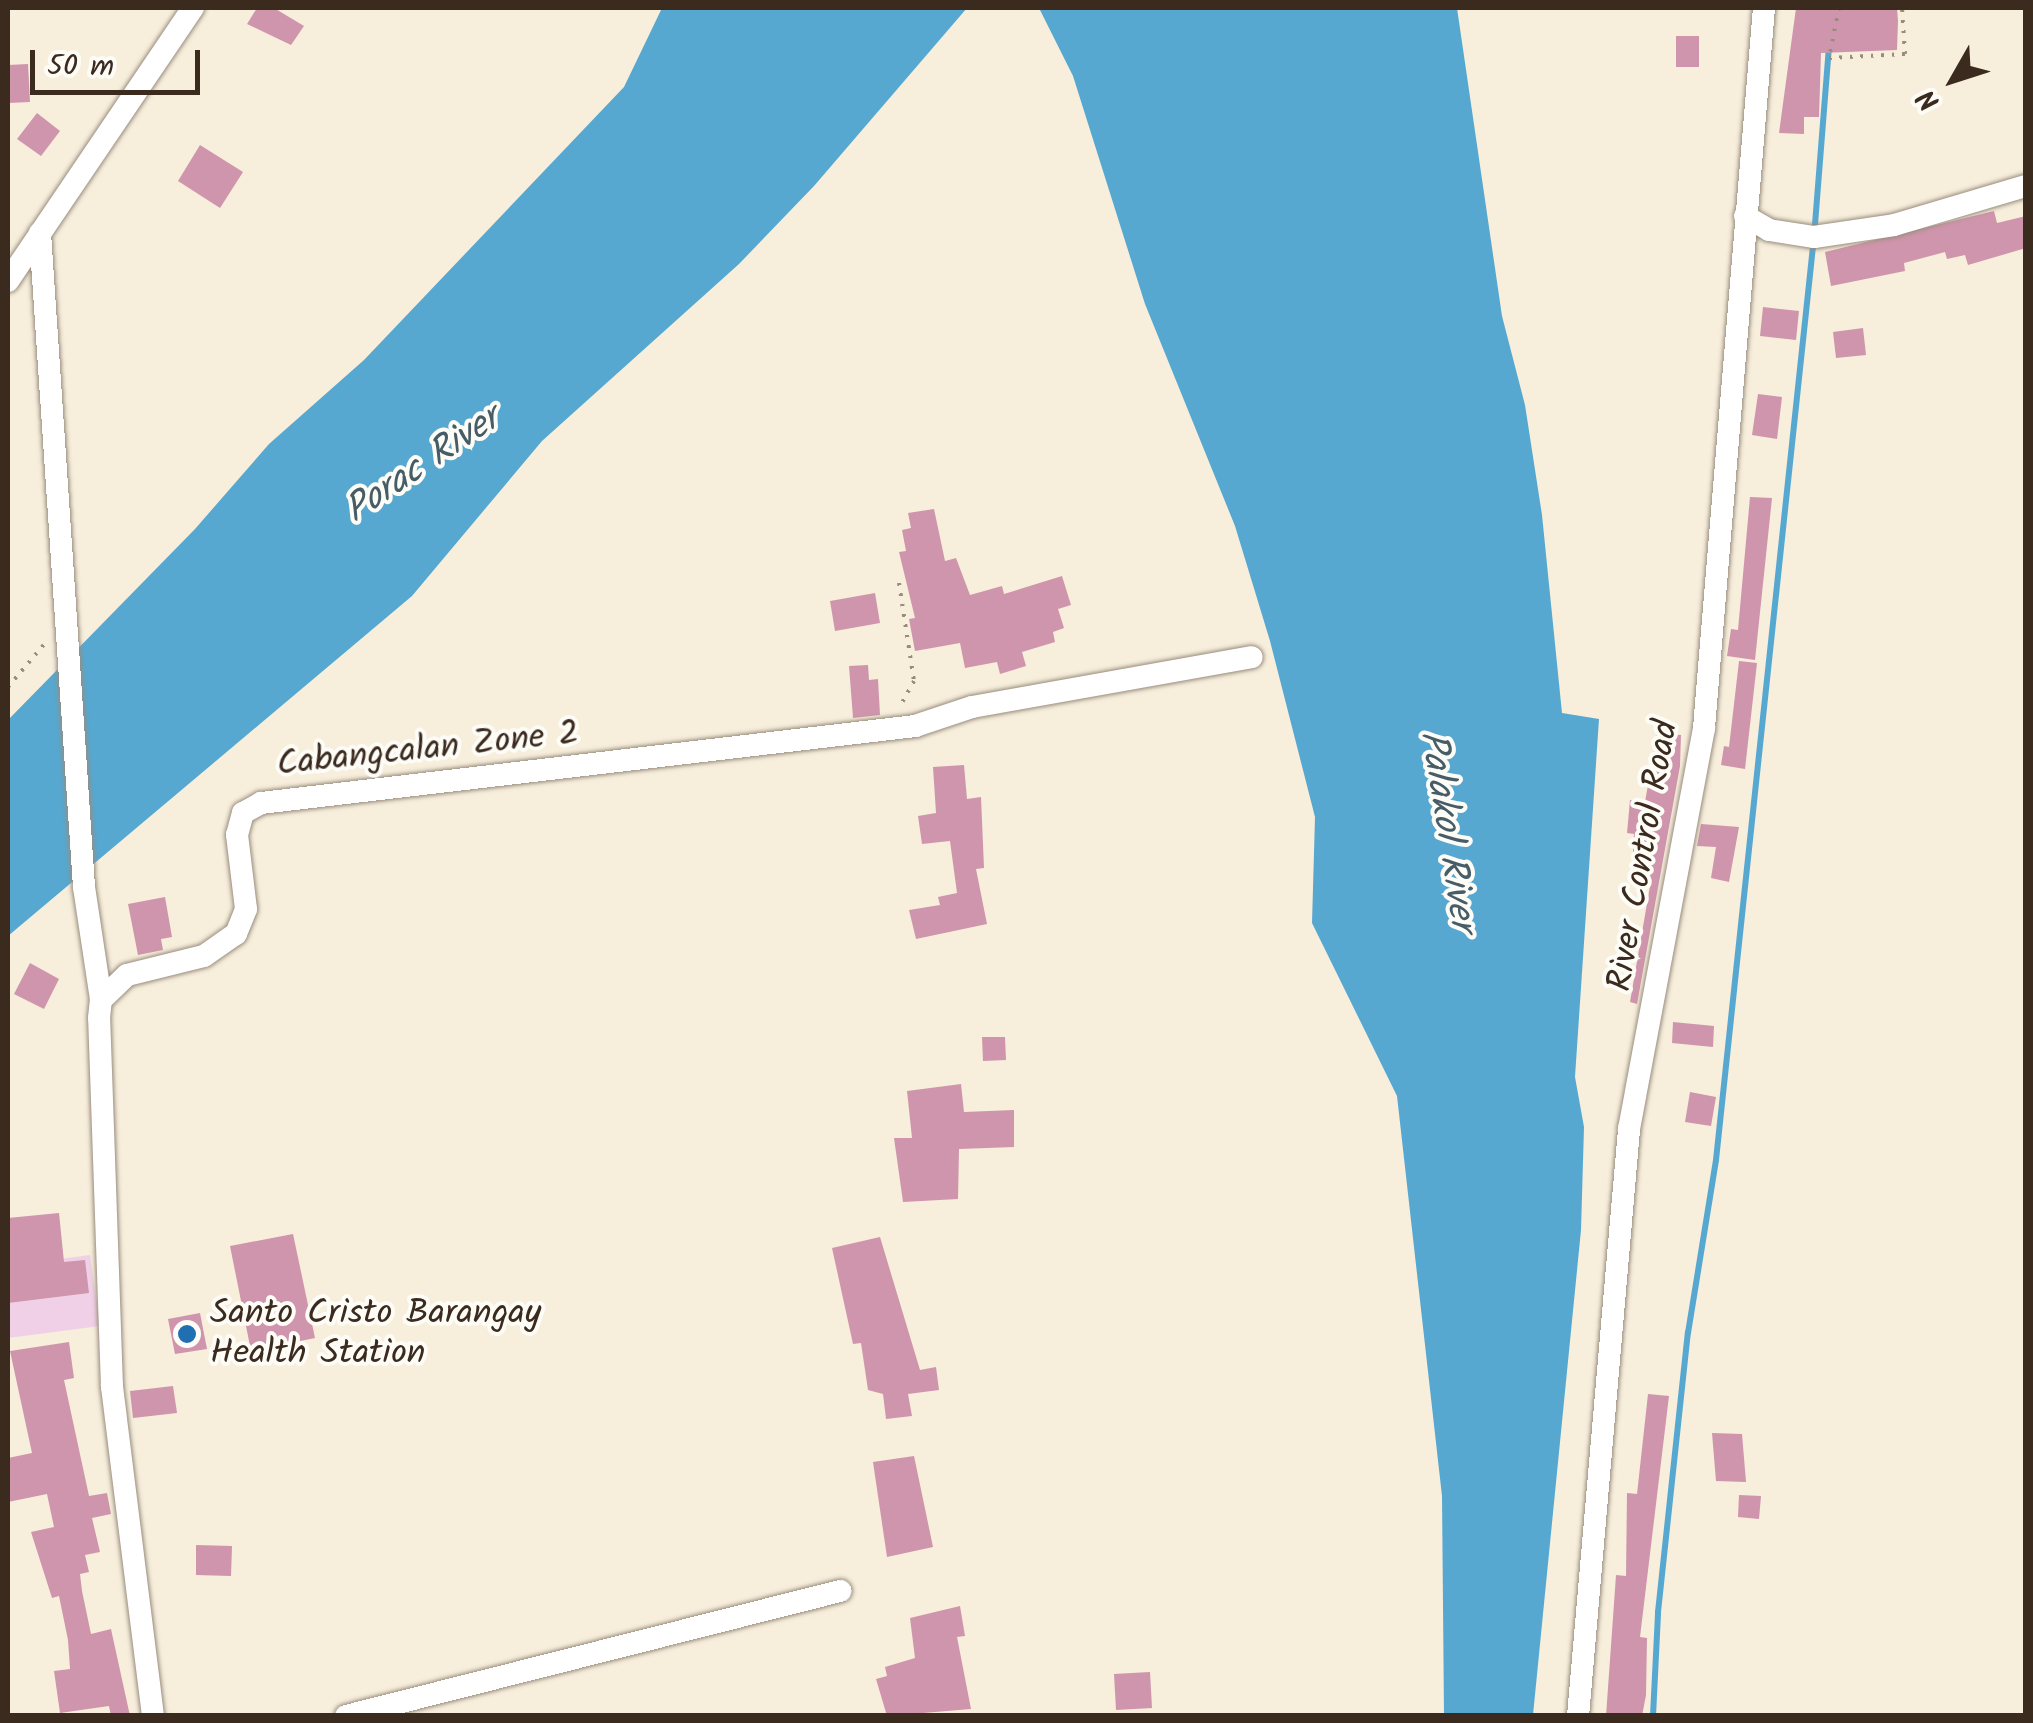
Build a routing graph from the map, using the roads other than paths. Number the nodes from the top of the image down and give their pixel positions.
1 (193, 8) edge
2 (1764, 8) edge
3 (2026, 186) edge
4 (1745, 216) junction
5 (40, 234) junction
6 (8, 281) edge
7 (1252, 657) dead end
8 (100, 1000) junction
9 (840, 1590) dead end
10 (153, 1716) edge
11 (346, 1716) edge
12 (1578, 1716) edge

1 - 5 street
2 - 4 street, River Control Road
3 - 4 street
4 - 12 street, River Control Road
5 - 6 street
5 - 8 street
7 - 8 street, Cabangcalan Zone 2
8 - 10 street
9 - 11 street

